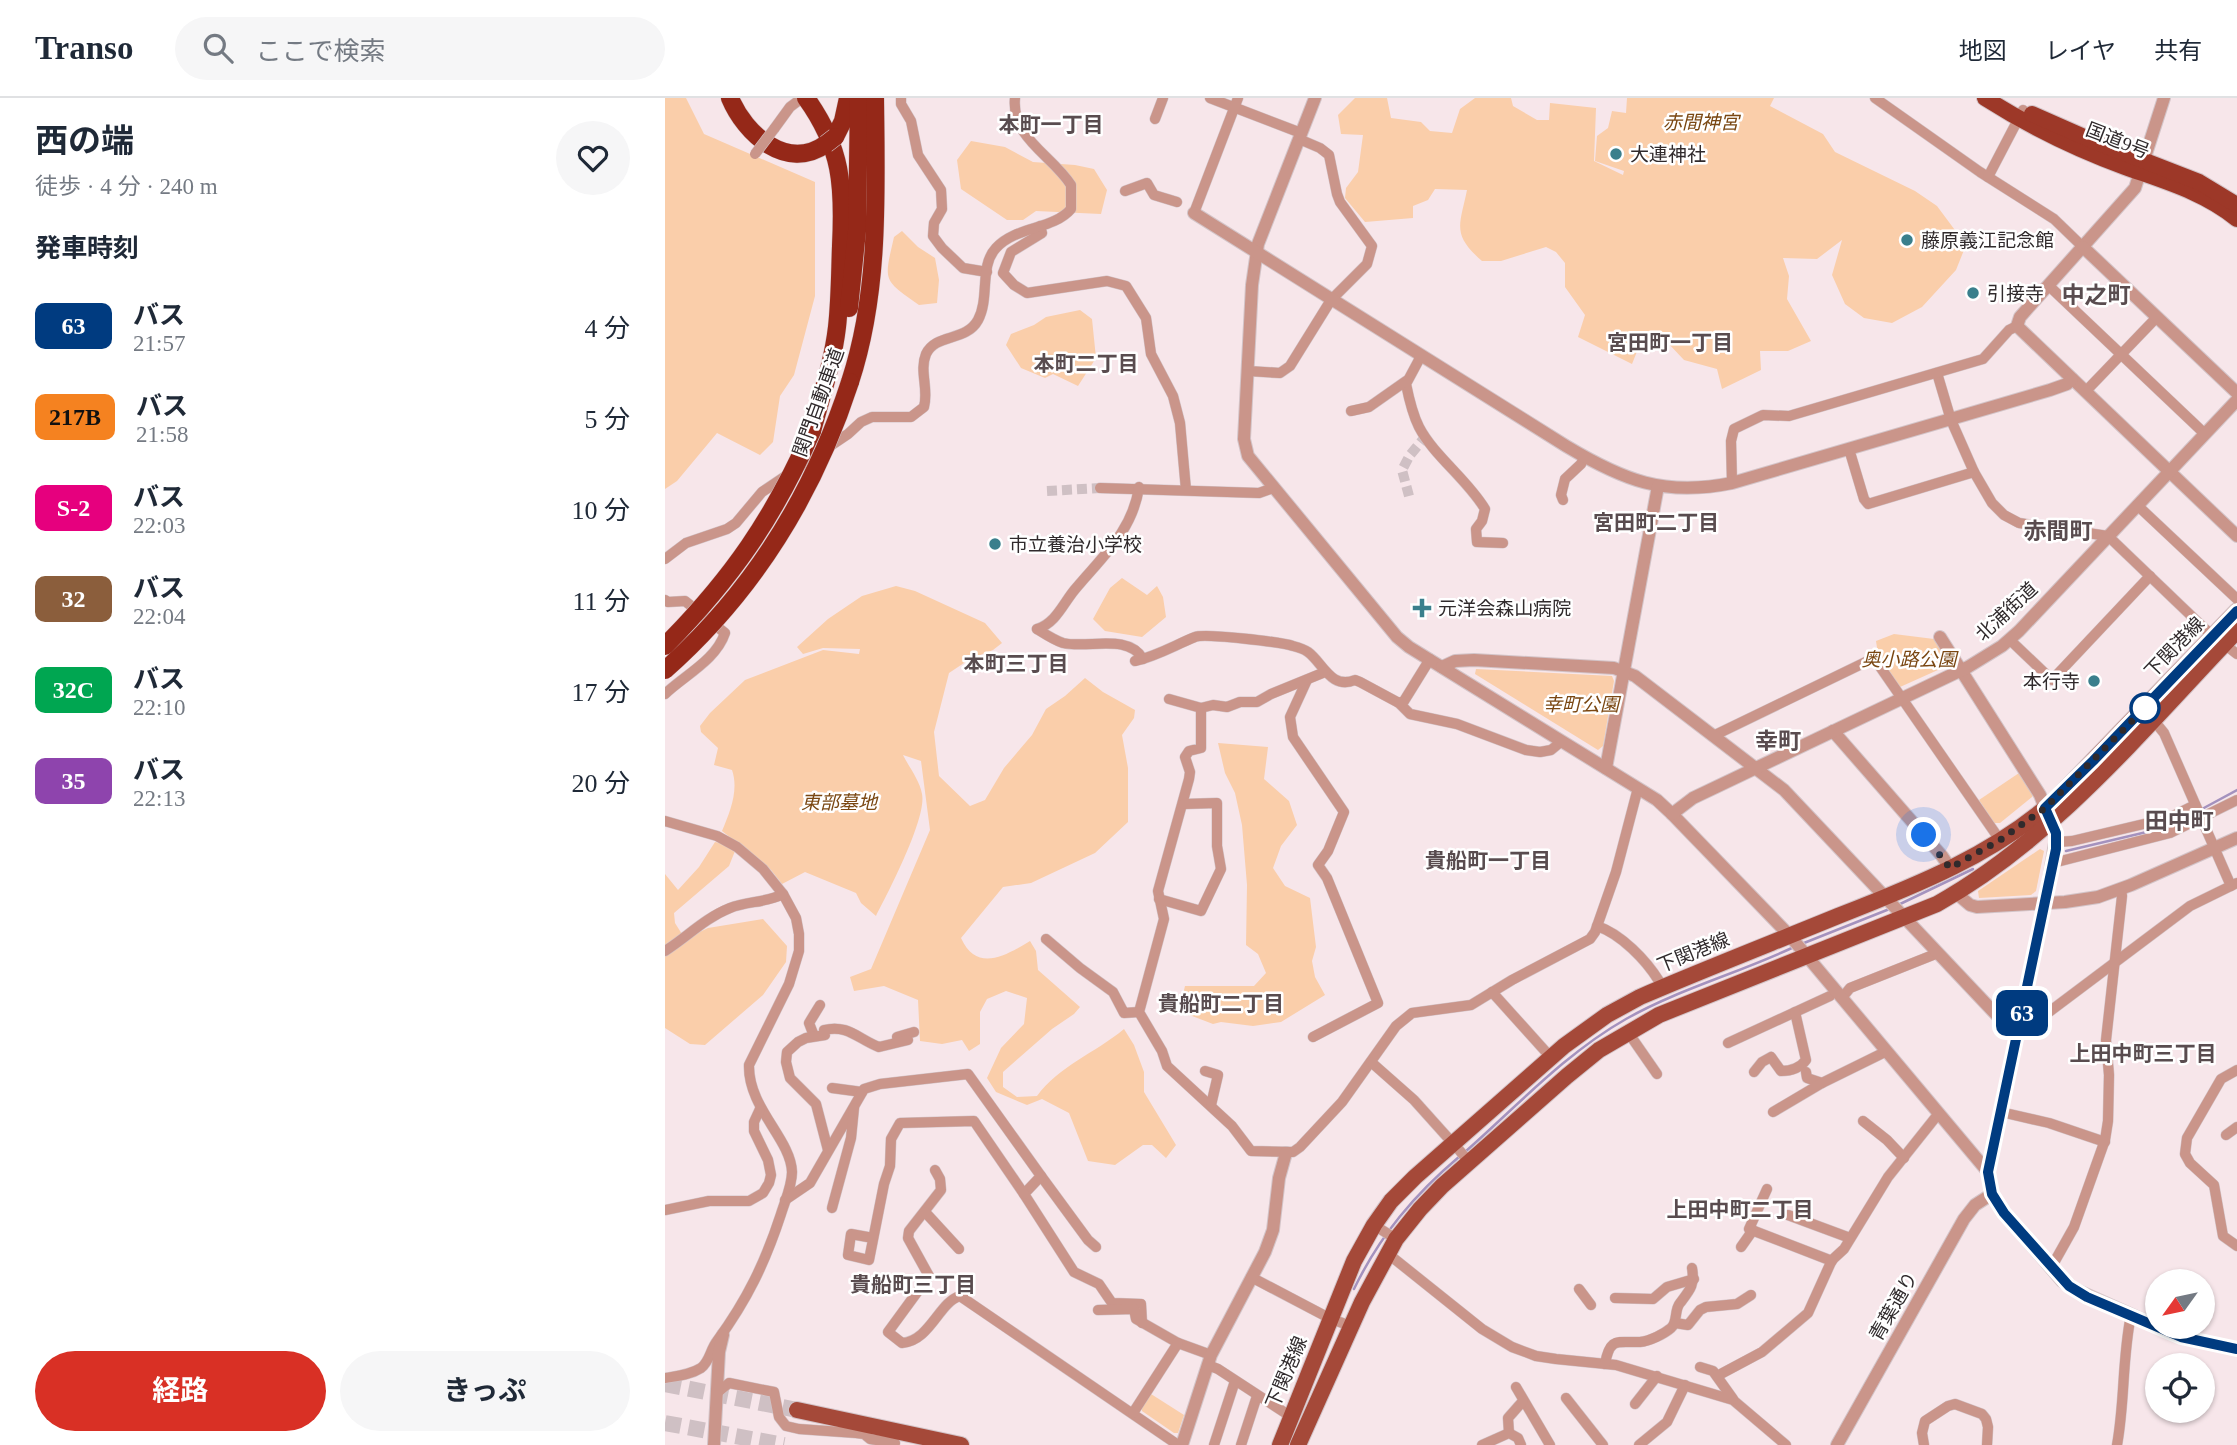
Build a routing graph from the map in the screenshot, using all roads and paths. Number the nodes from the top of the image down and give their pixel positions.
1 (730, 98) edge
2 (848, 98) edge
3 (859, 98) edge
4 (875, 98) edge
5 (901, 98) edge
6 (1015, 98) edge
7 (1163, 98) edge
8 (1210, 98) edge
9 (1315, 98) edge
10 (1875, 98) edge
11 (1985, 98) edge
12 (2001, 98) edge
13 (2164, 98) edge
14 (801, 100) edge
15 (1236, 102) edge
16 (2021, 115) junction
17 (1155, 119) dead end
18 (1300, 136) junction
19 (755, 155) dead end
20 (2144, 166) junction
21 (1988, 177) junction
22 (1125, 191) dead end
23 (1177, 202) dead end
24 (2237, 205) edge
25 (1194, 213) joint
26 (2237, 219) edge
27 (1040, 226) junction
28 (2083, 247) junction
29 (1257, 253) junction
30 (987, 272) junction
31 (2048, 285) junction
32 (1331, 300) junction
33 (2157, 317) junction
34 (2017, 326) junction
35 (2122, 354) junction
36 (1421, 356) junction
37 (1248, 371) junction
38 (1937, 373) junction
39 (2072, 379) junction
40 (1406, 381) junction
41 (2085, 391) junction
42 (2237, 393) edge
43 (2237, 400) edge
44 (1351, 411) dead end
45 (1951, 420) junction
46 (812, 431) junction
47 (2205, 434) junction
48 (1849, 449) junction
49 (1584, 457) junction
50 (1975, 472) junction
51 (2169, 472) junction
52 (1732, 483) junction
53 (1658, 486) junction
54 (1139, 487) junction
55 (1100, 488) tunnel mouth
56 (1273, 488) junction
57 (1186, 490) junction
58 (1563, 500) dead end
59 (2137, 505) junction
60 (2108, 536) junction
61 (2237, 536) edge
62 (1503, 543) dead end
63 (665, 559) edge
64 (2150, 576) junction
65 (2237, 599) edge
66 (665, 600) edge
67 (2237, 611) edge
68 (2237, 631) edge
69 (1940, 637) dead end
70 (2010, 640) junction
71 (2225, 645) edge
72 (665, 646) edge
73 (1430, 659) junction
74 (1442, 667) junction
75 (665, 670) edge
76 (1961, 670) junction
77 (1625, 671) junction
78 (1325, 672) junction
79 (1307, 680) junction
80 (665, 694) edge
81 (1902, 698) junction
82 (1169, 699) dead end
83 (1399, 703) junction
84 (1201, 708) junction
85 (2148, 714) junction
86 (1833, 732) junction
87 (1713, 736) junction
88 (1562, 741) junction
89 (1606, 768) junction
90 (1755, 768) junction
91 (1638, 788) junction
92 (2237, 800) edge
93 (1184, 804) junction
94 (2198, 812) junction
95 (1672, 814) junction
96 (2048, 815) junction
97 (665, 821) edge
98 (2237, 838) edge
99 (2000, 840) junction
100 (2057, 842) junction
101 (2214, 848) junction
102 (2010, 855) junction
103 (2053, 863) junction
104 (1950, 868) junction
105 (2234, 885) edge
106 (2121, 889) junction
107 (1955, 893) junction
108 (783, 894) junction
109 (1160, 899) junction
110 (1887, 899) junction
111 (2045, 903) junction
112 (1901, 915) junction
113 (1597, 926) junction
114 (1046, 939) dead end
115 (1798, 945) junction
116 (665, 951) edge
117 (1938, 953) junction
118 (2115, 962) junction
119 (1492, 992) junction
120 (1667, 995) junction
121 (1836, 997) junction
122 (820, 1005) dead end
123 (1139, 1012) junction
124 (1795, 1012) junction
125 (2018, 1029) junction
126 (814, 1036) junction
127 (911, 1036) dead end
128 (1313, 1037) dead end
129 (1632, 1038) dead end
130 (1728, 1043) dead end
131 (1887, 1051) junction
132 (1551, 1057) junction
133 (1371, 1062) junction
134 (2237, 1070) edge
135 (1206, 1071) dead end
136 (1754, 1072) dead end
137 (1806, 1072) dead end
138 (1657, 1074) dead end
139 (1822, 1083) junction
140 (832, 1088) dead end
141 (862, 1092) junction
142 (1210, 1105) junction
143 (854, 1108) junction
144 (760, 1109) junction
145 (1773, 1112) dead end
146 (2001, 1112) junction
147 (1939, 1113) junction
148 (1863, 1121) dead end
149 (2237, 1127) edge
150 (2226, 1135) dead end
151 (2105, 1142) junction
152 (1453, 1144) junction
153 (828, 1150) junction
154 (1286, 1153) junction
155 (1904, 1158) junction
156 (1469, 1161) junction
157 (936, 1170) dead end
158 (1988, 1172) junction
159 (1041, 1176) junction
160 (1767, 1189) dead end
161 (1024, 1194) junction
162 (1992, 1194) junction
163 (785, 1200) junction
164 (832, 1208) dead end
165 (665, 1210) edge
166 (925, 1212) junction
167 (1789, 1215) dead end
168 (1753, 1230) junction
169 (1386, 1237) junction
170 (873, 1238) dead end
171 (1850, 1238) junction
172 (2237, 1246) edge
173 (1096, 1247) dead end
174 (1741, 1247) dead end
175 (959, 1249) dead end
176 (1832, 1261) junction
177 (2051, 1268) junction
178 (1251, 1277) junction
179 (1579, 1289) dead end
180 (1751, 1295) dead end
181 (1615, 1298) dead end
182 (1591, 1305) dead end
183 (1098, 1310) dead end
184 (2131, 1315) junction
185 (1331, 1319) junction
186 (1142, 1323) junction
187 (1675, 1324) junction
188 (1351, 1326) junction
189 (723, 1335) junction
190 (1178, 1343) junction
191 (2237, 1349) edge
192 (1210, 1360) junction
193 (1605, 1364) junction
194 (1700, 1367) dead end
195 (1657, 1376) junction
196 (1717, 1376) junction
197 (665, 1378) edge
198 (1235, 1381) junction
199 (1685, 1385) junction
200 (1516, 1387) dead end
201 (717, 1393) junction
202 (1257, 1396) junction
203 (1566, 1398) dead end
204 (1733, 1400) junction
205 (1523, 1401) junction
206 (1635, 1404) dead end
207 (797, 1410) tunnel mouth
208 (1133, 1413) junction
209 (1290, 1416) junction
210 (1509, 1433) junction
211 (896, 1440) edge
212 (714, 1445) edge
213 (961, 1445) edge
214 (1180, 1445) edge
215 (1215, 1445) edge
216 (1241, 1445) edge
217 (1280, 1445) edge
218 (1298, 1445) edge
219 (1482, 1445) edge
220 (1521, 1445) edge
221 (1550, 1445) edge
222 (1603, 1445) edge
223 (1639, 1445) edge
224 (1786, 1445) edge
225 (1837, 1445) edge
226 (1924, 1445) edge
227 (1987, 1445) edge
228 (2117, 1445) edge

1 - 2 highway
3 - 46 highway, 関門自動車道
4 - 75 highway, 関門自動車道, bridge
5 - 30 street
6 - 27 street
7 - 17 street
8 - 15 street
9 - 18 street
10 - 21 street
11 - 16 highway, 国道9号
12 - 16 highway, 国道9号
13 - 20 street
14 - 19 street, bridge
14 - 46 highway
15 - 18 street
15 - 25 street
16 - 20 highway, 国道9号
16 - 21 street
18 - 29 street
18 - 32 street
20 - 24 highway, 国道9号
20 - 26 highway, 国道9号
20 - 28 street
21 - 28 street
22 - 23 street
25 - 29 street
27 - 30 street
27 - 57 street
28 - 31 street
28 - 33 street
29 - 32 street
29 - 37 street
30 - 63 street
31 - 34 street
31 - 35 street
32 - 36 street
32 - 37 street
33 - 35 street
33 - 42 street
34 - 38 street
34 - 39 street
35 - 41 street
35 - 47 street
36 - 40 street
36 - 49 street
37 - 56 street
38 - 45 street
38 - 52 street
39 - 41 street
39 - 45 street
40 - 44 street
40 - 62 street
41 - 51 street
43 - 47 street, 北浦街道
45 - 48 street
45 - 50 street
46 - 72 highway, 関門自動車道, bridge
47 - 51 street, 北浦街道
48 - 50 street
48 - 52 street
49 - 53 street
49 - 58 street
50 - 60 street
51 - 59 street, 北浦街道
51 - 61 street
52 - 53 street
53 - 77 street
54 - 55 street
54 - 57 street
54 - 78 street
56 - 57 street
56 - 73 street
59 - 60 street, 北浦街道
59 - 65 street
60 - 64 street
60 - 70 street, 北浦街道
64 - 70 street
64 - 71 street
66 - 80 street
67 - 71 main road, 下関港線
68 - 71 main road, 下関港線
69 - 76 street
70 - 76 street, 北浦街道
71 - 85 main road, 下関港線
73 - 74 street
73 - 83 street
74 - 77 street
74 - 88 street
76 - 81 street, 北浦街道
76 - 96 street
77 - 87 street
77 - 89 street
78 - 79 street
78 - 83 street
79 - 84 street
79 - 128 street
81 - 86 street, 北浦街道
81 - 87 street
81 - 99 street
82 - 84 street
83 - 88 street
84 - 93 street
85 - 94 street
85 - 96 main road, 下関港線
86 - 90 street, 北浦街道
86 - 104 street
87 - 90 street
88 - 89 street
89 - 91 street
90 - 95 street, 北浦街道
90 - 110 street
91 - 95 street
91 - 113 street
92 - 94 street
93 - 109 street
93 - 109 street
94 - 100 street
94 - 101 street
94 - 103 street
95 - 115 street
96 - 99 main road, 下関港線
96 - 100 street
96 - 102 main road, 下関港線
97 - 108 street
98 - 101 street
99 - 102 street
99 - 104 main road, 下関港線
100 - 103 street
101 - 105 street
101 - 106 street
102 - 107 main road, 下関港線
103 - 111 street
104 - 110 main road, 下関港線
105 - 118 street
106 - 111 street
106 - 118 street
107 - 111 street
107 - 112 main road, 下関港線
108 - 116 street
108 - 144 street
109 - 123 street
110 - 112 street
110 - 115 main road, 下関港線
111 - 125 street
112 - 115 main road, 下関港線
112 - 117 street
113 - 119 street
113 - 120 street
114 - 123 street
115 - 120 main road, 下関港線
115 - 120 main road, 下関港線
115 - 121 street
117 - 121 street
117 - 125 street
118 - 125 street
118 - 151 street
119 - 132 street
119 - 133 street
120 - 132 main road, 下関港線
120 - 156 main road, 下関港線
121 - 124 street
121 - 131 street
122 - 126 street
123 - 142 street
124 - 130 street
124 - 136 street
125 - 146 street
126 - 127 street
126 - 153 street
129 - 138 street
131 - 139 street
131 - 147 street
132 - 152 main road, 下関港線
133 - 152 street
133 - 154 street
134 - 172 street
135 - 142 street
137 - 139 street
139 - 145 street
140 - 141 street
141 - 143 street
141 - 159 street
142 - 154 street
143 - 153 street
143 - 164 street
144 - 163 street
144 - 165 street
146 - 151 street
146 - 158 street
147 - 155 street
147 - 158 street
148 - 155 street
149 - 150 street
151 - 177 street
152 - 156 street
152 - 169 main road, 下関港線
153 - 163 street
154 - 178 street
155 - 171 street
156 - 169 main road, 下関港線
157 - 166 street
158 - 162 street
159 - 161 street
159 - 173 street
160 - 168 street
161 - 170 street
161 - 186 street
162 - 177 street
162 - 225 street, 青葉通り
163 - 189 street
166 - 175 street
166 - 208 street
167 - 171 street
168 - 174 street
168 - 176 street
169 - 185 main road, 下関港線
169 - 188 main road, 下関港線
169 - 193 street
171 - 176 street
176 - 196 street
177 - 184 street
178 - 185 street
178 - 192 street
179 - 182 street
180 - 187 street
181 - 187 street
183 - 186 street
184 - 191 street
184 - 228 street
185 - 188 street
185 - 209 main road, 下関港線
186 - 190 street
187 - 193 street
188 - 218 main road, 下関港線
189 - 197 street
189 - 201 street
190 - 192 street
190 - 208 street
192 - 198 street
192 - 214 street
193 - 195 street
194 - 196 street
195 - 199 street
195 - 206 street
196 - 204 street
198 - 202 street
198 - 215 street
199 - 204 street
199 - 223 street
200 - 205 street
201 - 211 street
201 - 212 street
202 - 209 street
202 - 216 street
203 - 222 street
204 - 224 street
205 - 210 street
205 - 221 street
207 - 211 main road
208 - 214 street
209 - 217 main road, 下関港線
210 - 219 street
210 - 220 street
211 - 213 main road
226 - 227 street

